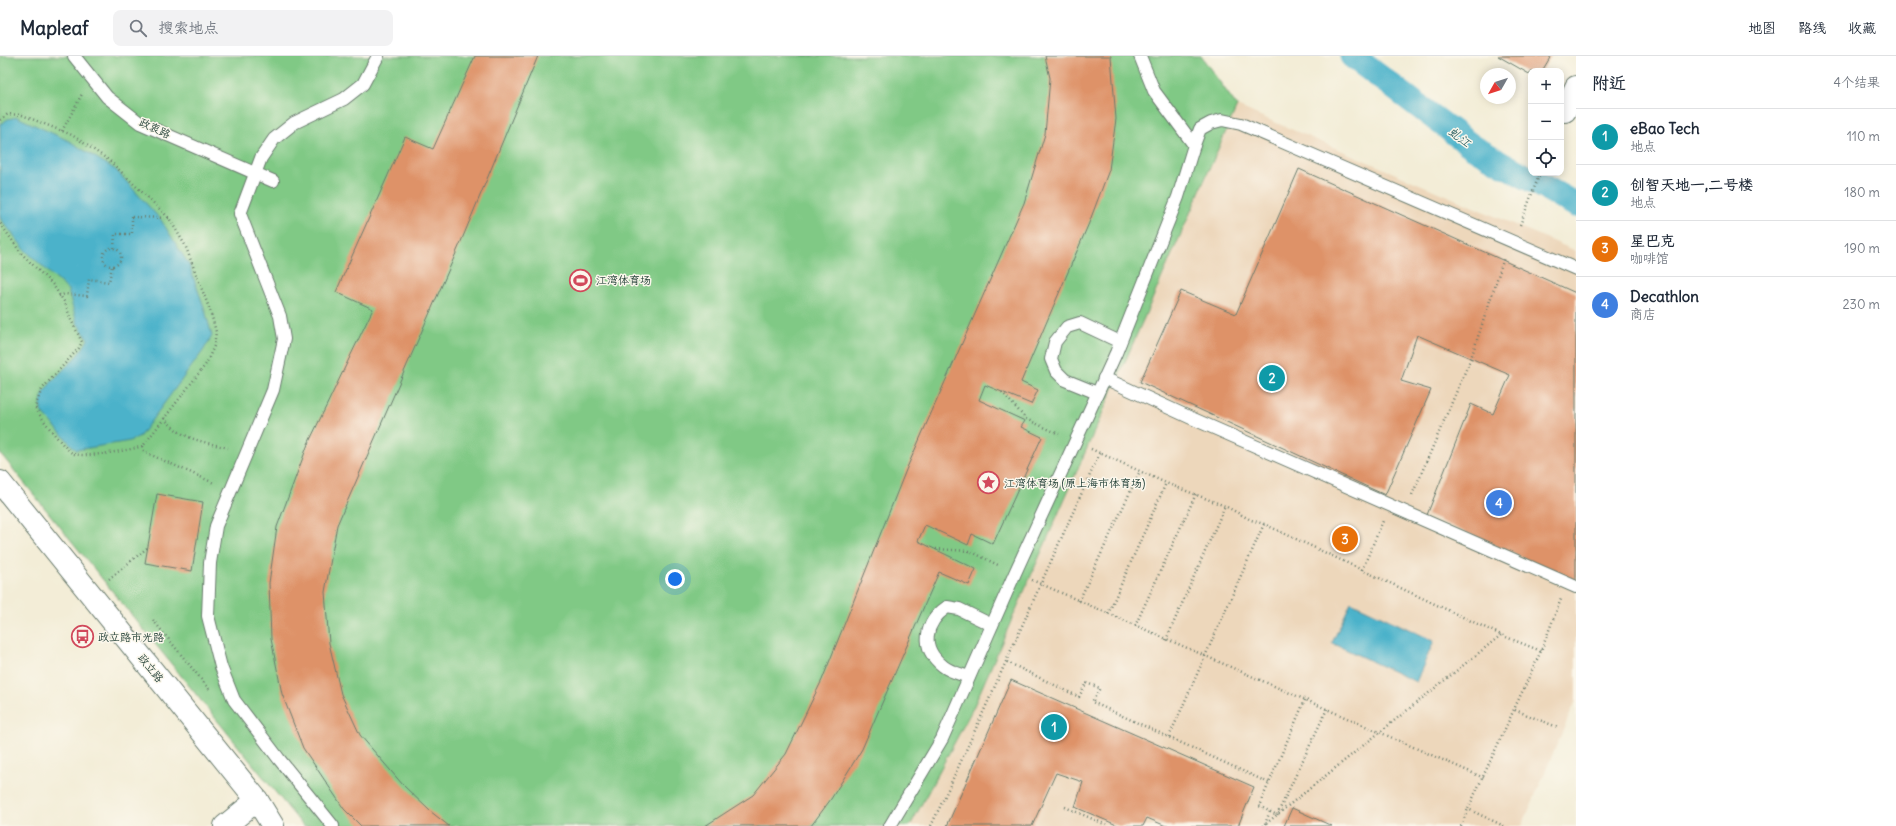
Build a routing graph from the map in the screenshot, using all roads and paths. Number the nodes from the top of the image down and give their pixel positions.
1 (74, 56) edge
2 (378, 56) edge
3 (1140, 56) edge
4 (91, 77) junction
5 (1576, 88) edge
6 (1565, 111) dead end
7 (0, 120) edge
8 (62, 131) junction
9 (1194, 145) junction
10 (256, 173) junction
11 (1539, 176) edge
12 (273, 181) dead end
13 (170, 218) junction
14 (0, 223) edge
15 (1509, 240) junction
16 (114, 248) junction
17 (112, 266) junction
18 (1576, 269) edge
19 (59, 296) junction
20 (1120, 342) junction
21 (1104, 378) junction
22 (1002, 392) dead end
23 (1097, 393) junction
24 (164, 418) junction
25 (1026, 419) dead end
26 (143, 446) junction
27 (246, 453) junction
28 (1100, 453) dead end
29 (1112, 459) dead end
30 (1140, 471) junction
31 (0, 482) edge
32 (1166, 483) junction
33 (231, 491) junction
34 (1196, 494) junction
35 (1225, 506) junction
36 (1390, 506) junction
37 (1404, 512) junction
38 (1264, 524) junction
39 (148, 548) dead end
40 (936, 550) dead end
41 (970, 551) dead end
42 (1362, 570) junction
43 (1040, 584) junction
44 (1572, 585) edge
45 (92, 594) junction
46 (1079, 601) junction
47 (1108, 614) junction
48 (992, 625) junction
49 (1135, 626) junction
50 (1501, 635) junction
51 (1166, 640) junction
52 (1541, 651) junction
53 (1204, 656) junction
54 (1007, 662) junction
55 (969, 677) junction
56 (1305, 700) junction
57 (1327, 709) junction
58 (1515, 710) junction
59 (1557, 727) dead end
60 (1380, 732) junction
61 (1169, 738) junction
62 (1484, 778) junction
63 (1269, 783) junction
64 (257, 800) junction
65 (1065, 807) dead end
66 (1468, 809) junction
67 (1270, 811) junction
68 (1277, 815) junction
69 (225, 826) edge
70 (273, 826) edge
71 (286, 826) edge
72 (333, 826) edge
73 (890, 826) edge
74 (931, 826) edge
75 (1109, 826) edge
76 (1264, 826) edge
77 (1461, 826) edge
78 (1504, 826) edge

1 - 4 lane, 政衷路
2 - 10 lane
3 - 9 lane
4 - 8 path
4 - 10 lane, 政衷路
5 - 6 main road
7 - 8 path
8 - 13 path
9 - 15 lane
9 - 20 lane
10 - 12 lane, 政衷路
10 - 27 lane
11 - 15 path
13 - 16 path
13 - 24 path
14 - 19 path
15 - 18 lane
15 - 37 path
16 - 17 path
16 - 17 path
17 - 19 path
19 - 26 path
20 - 21 lane
20 - 23 lane
21 - 23 lane
21 - 36 lane
22 - 25 path
23 - 48 lane
24 - 26 path
24 - 27 path
26 - 33 path
27 - 33 lane
28 - 43 path
29 - 30 path
30 - 32 path
30 - 46 path
31 - 45 main road, 政立路
32 - 34 path
32 - 47 path
33 - 72 lane
34 - 35 path
34 - 49 path
35 - 38 path
35 - 51 path
36 - 37 lane
36 - 42 path
37 - 44 lane
38 - 42 path
38 - 53 path
39 - 45 path
40 - 41 path
42 - 50 path
43 - 46 path
43 - 54 path
44 - 52 path
45 - 64 main road, 政立路
46 - 47 path
47 - 49 path
48 - 55 lane
48 - 55 lane
49 - 51 path
50 - 52 path
50 - 60 path
51 - 53 path
52 - 58 path
53 - 56 path
53 - 61 path
54 - 61 path
54 - 74 path
55 - 73 lane
56 - 57 path
56 - 63 path
57 - 60 path
57 - 68 path
58 - 59 path
58 - 62 path
60 - 62 path
60 - 68 path
61 - 63 path
62 - 66 path
63 - 67 path
64 - 69 main road
64 - 70 main road, 政立路
64 - 71 main road, 政立路
65 - 75 path
66 - 77 path
66 - 78 path
67 - 68 path
67 - 76 path
68 - 76 path

